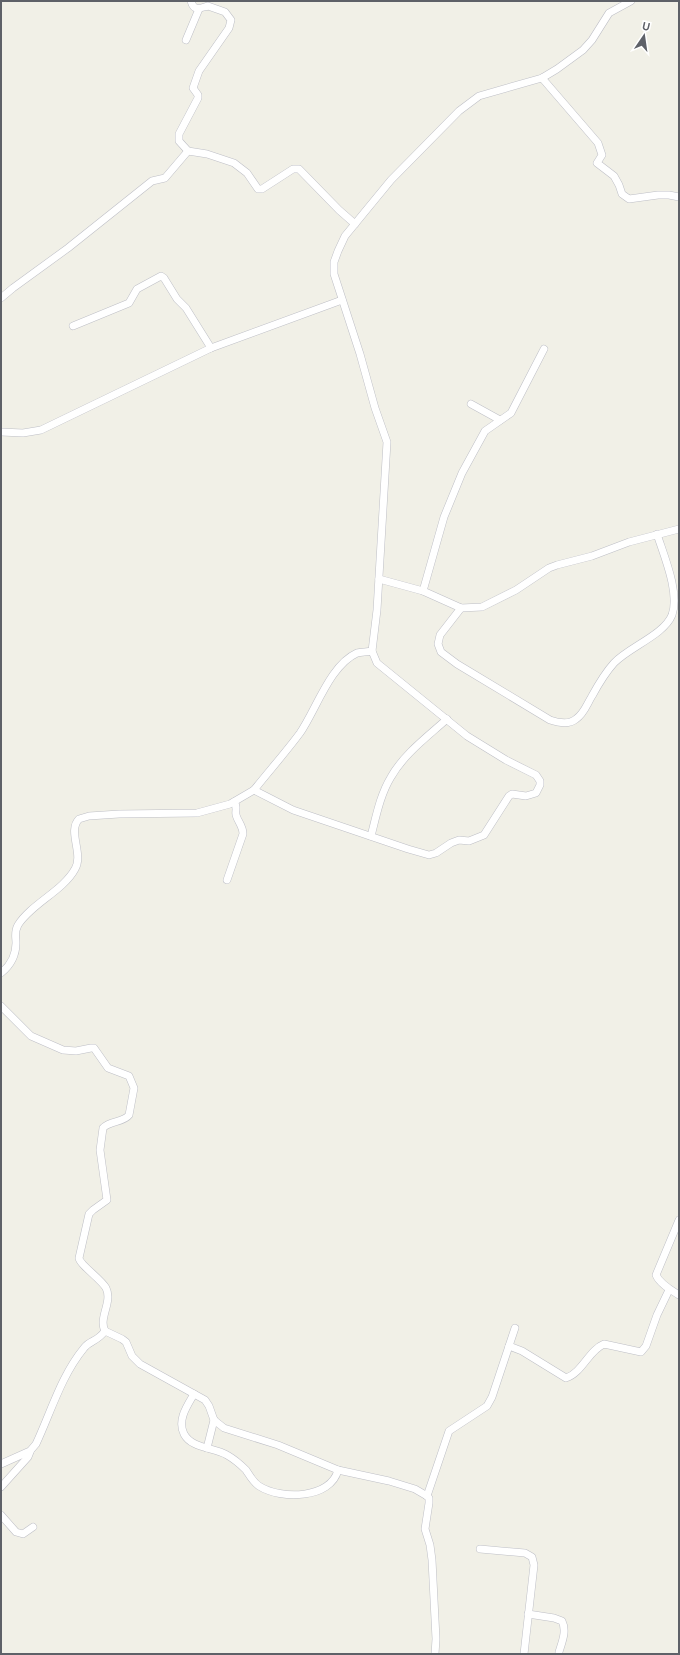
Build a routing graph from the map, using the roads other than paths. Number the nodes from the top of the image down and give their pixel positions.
1 (191, 1) edge
2 (631, 1) edge
3 (199, 9) junction
4 (186, 40) dead end
5 (542, 78) junction
6 (188, 151) junction
7 (679, 197) edge
8 (355, 224) junction
9 (1, 298) edge
10 (342, 300) junction
11 (73, 326) dead end
12 (210, 348) junction
13 (544, 349) dead end
14 (471, 404) dead end
15 (500, 420) junction
16 (1, 432) edge
17 (679, 530) edge
18 (657, 534) junction
19 (379, 579) junction
20 (423, 591) junction
21 (461, 608) junction
22 (372, 651) junction
23 (447, 719) junction
24 (254, 790) junction
25 (234, 802) junction
26 (371, 836) junction
27 (227, 880) dead end
28 (1, 972) edge
29 (1, 1006) edge
30 (679, 1220) edge
31 (669, 1290) junction
32 (679, 1295) edge
33 (515, 1328) dead end
34 (105, 1331) junction
35 (509, 1346) junction
36 (194, 1394) junction
37 (214, 1420) junction
38 (208, 1448) junction
39 (30, 1451) junction
40 (1, 1464) edge
41 (338, 1470) junction
42 (1, 1487) edge
43 (428, 1496) junction
44 (1, 1515) edge
45 (33, 1527) dead end
46 (480, 1550) dead end
47 (528, 1614) junction
48 (559, 1652) dead end
49 (434, 1654) edge
50 (524, 1654) edge

1 - 3 street
2 - 5 street
3 - 4 street
3 - 6 street
5 - 7 street
5 - 8 street
6 - 8 street
6 - 9 street
8 - 10 street
10 - 12 street
10 - 19 street
11 - 12 street
12 - 16 street
13 - 15 street
14 - 15 street
15 - 20 street
17 - 18 street
18 - 21 street
18 - 21 street
19 - 20 street
19 - 22 street
20 - 21 street
22 - 23 street
22 - 24 street
23 - 26 street
23 - 26 street
24 - 25 street
24 - 26 street
25 - 27 street
25 - 28 street
29 - 34 street
30 - 31 street
31 - 32 street
31 - 35 street
33 - 35 street
34 - 36 street
34 - 39 street
35 - 43 street
36 - 37 street
36 - 38 street
37 - 38 street
37 - 41 street
38 - 41 street
39 - 40 street
39 - 42 street
41 - 43 street
43 - 49 street
44 - 45 street
46 - 47 street
47 - 48 street
47 - 50 street

